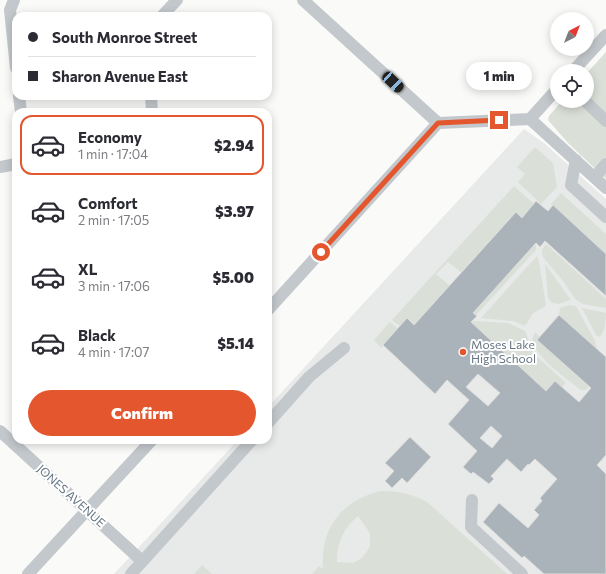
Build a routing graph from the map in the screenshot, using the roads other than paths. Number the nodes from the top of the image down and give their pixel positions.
1 (14, 0) edge
2 (177, 0) edge
3 (303, 0) edge
4 (166, 12) edge
5 (12, 29) edge
6 (606, 35) edge
7 (579, 64) edge
8 (550, 97) edge
9 (592, 108) edge
10 (530, 119) junction
11 (606, 121) edge
12 (438, 123) junction
13 (576, 160) junction
14 (12, 164) edge
15 (606, 164) edge
16 (0, 166) edge
17 (594, 177) junction
18 (606, 188) edge
19 (606, 217) edge
20 (272, 306) edge
21 (344, 348) dead end
22 (272, 419) edge
23 (0, 431) edge
24 (12, 442) edge
25 (14, 444) edge
26 (148, 444) edge
27 (248, 444) edge
28 (472, 500) dead end
29 (87, 511) junction
30 (142, 561) junction
31 (28, 574) edge
32 (131, 574) edge
33 (522, 574) edge

1 - 5 street
2 - 4 street
3 - 12 street
6 - 7 street
8 - 10 street
9 - 11 street
10 - 12 street
10 - 13 street
12 - 20 street
13 - 17 street
13 - 19 street
14 - 16 street
15 - 17 street
17 - 18 street
21 - 22 street
23 - 24 street, JONES AVENUE
25 - 29 street, JONES AVENUE
26 - 29 street
27 - 30 street
28 - 33 street
29 - 30 street, JONES AVENUE
29 - 31 street
30 - 32 street

